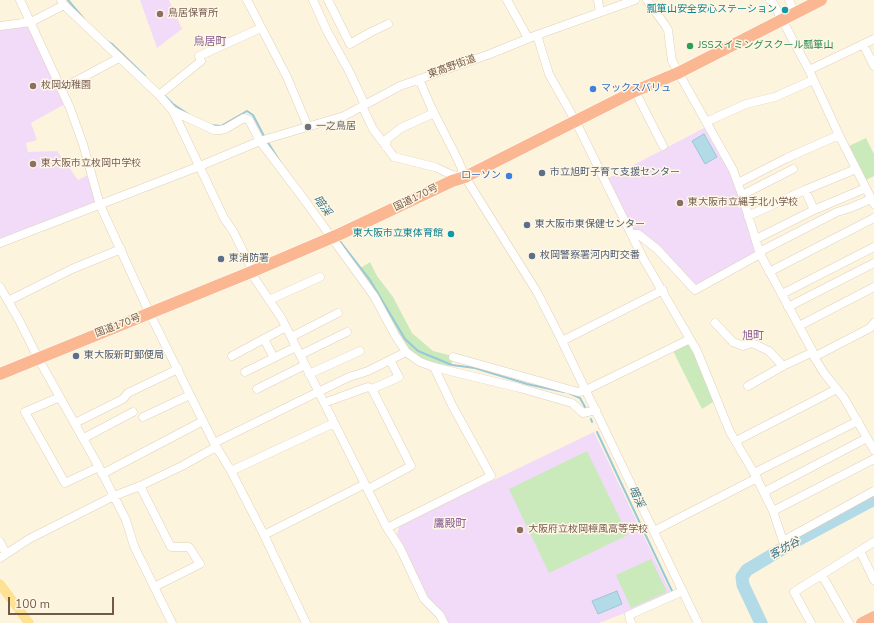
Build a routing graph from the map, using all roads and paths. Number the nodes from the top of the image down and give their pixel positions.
1 (20, 0) edge
2 (247, 0) edge
3 (313, 0) edge
4 (328, 0) edge
5 (507, 0) edge
6 (598, 0) edge
7 (636, 0) edge
8 (647, 0) edge
9 (770, 0) edge
10 (789, 0) edge
11 (821, 0) edge
12 (62, 2) edge
13 (600, 12) junction
14 (795, 13) junction
15 (783, 20) junction
16 (31, 22) junction
17 (388, 24) dead end
18 (0, 26) edge
19 (261, 28) junction
20 (537, 35) junction
21 (528, 38) junction
22 (874, 39) edge
23 (350, 44) junction
24 (863, 44) junction
25 (338, 52) junction
26 (119, 58) junction
27 (874, 66) edge
28 (809, 70) junction
29 (678, 73) junction
30 (420, 79) junction
31 (813, 80) junction
32 (61, 89) junction
33 (635, 91) junction
34 (161, 93) junction
35 (364, 106) junction
36 (173, 111) junction
37 (434, 113) junction
38 (576, 122) junction
39 (706, 122) junction
40 (308, 127) junction
41 (839, 135) junction
42 (261, 141) junction
43 (663, 146) dead end
44 (386, 147) junction
45 (200, 166) junction
46 (793, 169) dead end
47 (856, 169) junction
48 (465, 177) junction
49 (738, 183) junction
50 (866, 188) junction
51 (805, 190) junction
52 (742, 194) junction
53 (873, 201) edge
54 (100, 205) junction
55 (814, 210) junction
56 (748, 216) junction
57 (874, 218) edge
58 (631, 234) junction
59 (334, 237) junction
60 (756, 239) junction
61 (0, 243) edge
62 (874, 247) edge
63 (121, 249) junction
64 (760, 254) junction
65 (874, 263) edge
66 (252, 272) junction
67 (769, 272) junction
68 (320, 277) dead end
69 (874, 286) edge
70 (0, 287) edge
71 (663, 290) junction
72 (782, 294) junction
73 (269, 300) junction
74 (8, 301) junction
75 (788, 307) junction
76 (338, 313) dead end
77 (150, 314) junction
78 (715, 323) dead end
79 (874, 323) edge
80 (799, 326) junction
81 (286, 327) junction
82 (348, 332) dead end
83 (291, 336) junction
84 (690, 339) junction
85 (264, 340) junction
86 (562, 341) junction
87 (296, 347) junction
88 (360, 351) dead end
89 (406, 352) junction
90 (300, 355) junction
91 (814, 355) junction
92 (232, 356) dead end
93 (453, 357) dead end
94 (38, 358) junction
95 (274, 358) junction
96 (390, 360) junction
97 (305, 365) junction
98 (783, 366) junction
99 (434, 367) junction
100 (178, 369) junction
101 (245, 372) dead end
102 (0, 374) edge
103 (309, 374) junction
104 (748, 386) dead end
105 (257, 389) dead end
106 (372, 389) junction
107 (838, 389) junction
108 (586, 390) junction
109 (318, 392) junction
110 (190, 395) junction
111 (60, 397) junction
112 (324, 403) junction
113 (596, 410) junction
114 (133, 412) dead end
115 (143, 417) dead end
116 (203, 420) junction
117 (858, 421) junction
118 (75, 423) junction
119 (334, 423) junction
120 (84, 438) junction
121 (868, 438) junction
122 (736, 441) junction
123 (215, 445) junction
124 (874, 450) edge
125 (874, 459) edge
126 (100, 470) junction
127 (231, 471) junction
128 (756, 476) junction
129 (140, 486) junction
130 (366, 487) junction
131 (874, 491) edge
132 (764, 492) junction
133 (114, 496) junction
134 (773, 511) junction
135 (387, 528) junction
136 (654, 531) junction
137 (264, 535) junction
138 (0, 542) edge
139 (874, 542) edge
140 (860, 551) junction
141 (3, 556) edge
142 (822, 575) junction
143 (874, 580) edge
144 (0, 584) edge
145 (154, 588) junction
146 (683, 591) junction
147 (874, 617) edge
148 (29, 623) edge
149 (172, 623) edge
150 (306, 623) edge
151 (444, 623) edge
152 (631, 623) edge
153 (698, 623) edge
154 (811, 623) edge
155 (849, 623) edge
156 (862, 623) edge

1 - 16 street
2 - 19 street
3 - 25 street
4 - 23 street
5 - 21 street
6 - 13 street
7 - 13 street, 東高野街道
8 - 29 street
9 - 15 street
10 - 14 street
11 - 14 highway, 国道170号
12 - 16 street
12 - 26 street
13 - 20 street, 東高野街道
14 - 15 highway, 国道170号
15 - 28 street
15 - 29 highway, 国道170号
16 - 18 street
16 - 32 street
17 - 23 street
19 - 34 street
19 - 40 street
20 - 21 street, 東高野街道
20 - 38 street
21 - 30 street, 東高野街道
22 - 24 street
23 - 25 street
24 - 27 street
24 - 28 street
25 - 35 street
26 - 32 street
26 - 34 street
28 - 31 street
29 - 33 highway, 国道170号
29 - 39 street
30 - 35 street, 東高野街道
30 - 37 street
31 - 39 street
31 - 41 street
32 - 54 street
33 - 38 highway, 国道170号
33 - 43 street
34 - 36 street
35 - 40 street, 東高野街道
35 - 44 street
36 - 42 street
36 - 45 street
37 - 44 street
37 - 48 street
38 - 48 highway, 国道170号
38 - 58 street
39 - 49 street
40 - 42 street, 東高野街道
41 - 47 street
41 - 49 street
42 - 45 street, 東高野街道
42 - 59 street
44 - 48 street
45 - 54 street, 東高野街道
45 - 66 street
46 - 52 street
47 - 50 street
47 - 51 street
48 - 59 highway, 国道170号
48 - 86 street
49 - 52 street
50 - 53 street
50 - 55 street
51 - 55 street
51 - 56 street
52 - 56 street
53 - 64 street
54 - 61 street, 東高野街道
54 - 63 street
55 - 60 street
56 - 60 street
57 - 67 street
58 - 64 street
58 - 71 street
59 - 66 highway, 国道170号
59 - 89 street
60 - 64 street
62 - 72 street
63 - 74 street
63 - 77 street
64 - 67 street
65 - 75 street
66 - 73 street
66 - 77 highway, 国道170号
67 - 72 street
68 - 73 street
69 - 80 street
70 - 74 street
71 - 84 street
71 - 86 street
72 - 75 street
73 - 81 street
74 - 94 street
75 - 80 street
76 - 83 street
77 - 94 highway, 国道170号
77 - 100 street
78 - 98 street
79 - 91 street
80 - 91 street
81 - 83 street
81 - 85 street
82 - 90 street
83 - 87 street
84 - 108 street
84 - 122 street
85 - 92 street
85 - 95 street
86 - 108 street
87 - 90 street
87 - 95 street
88 - 103 street
89 - 96 street
89 - 99 street
90 - 97 street
91 - 98 street
91 - 107 street
93 - 108 street
94 - 102 highway, 国道170号
94 - 111 street
95 - 101 street
96 - 106 street
96 - 109 street
97 - 103 street
97 - 105 street
98 - 104 street
99 - 113 street
99 - 135 street
100 - 110 street
100 - 118 street
103 - 109 street
106 - 112 street
106 - 130 street
107 - 117 street
107 - 122 street
108 - 113 street
109 - 112 street
109 - 123 street
110 - 115 street
110 - 116 street
111 - 118 street
111 - 126 street
112 - 119 street
113 - 136 street
114 - 120 street
116 - 123 street
116 - 126 street
117 - 121 street
117 - 128 street
118 - 120 street
119 - 127 street
119 - 130 street
120 - 126 street
121 - 124 street
121 - 132 street
122 - 128 street
123 - 127 street
123 - 129 street
125 - 134 street
126 - 133 street
127 - 137 street
128 - 132 street
128 - 136 street
129 - 133 street
129 - 145 street
130 - 135 street
130 - 137 street
131 - 134 street
132 - 134 street
133 - 141 street
133 - 145 street
135 - 151 street
136 - 146 street
137 - 150 street
138 - 141 street
139 - 140 street
140 - 142 street
140 - 143 street
142 - 154 street
142 - 155 street
144 - 148 main road
145 - 149 street
146 - 152 street
146 - 153 street
147 - 156 highway

